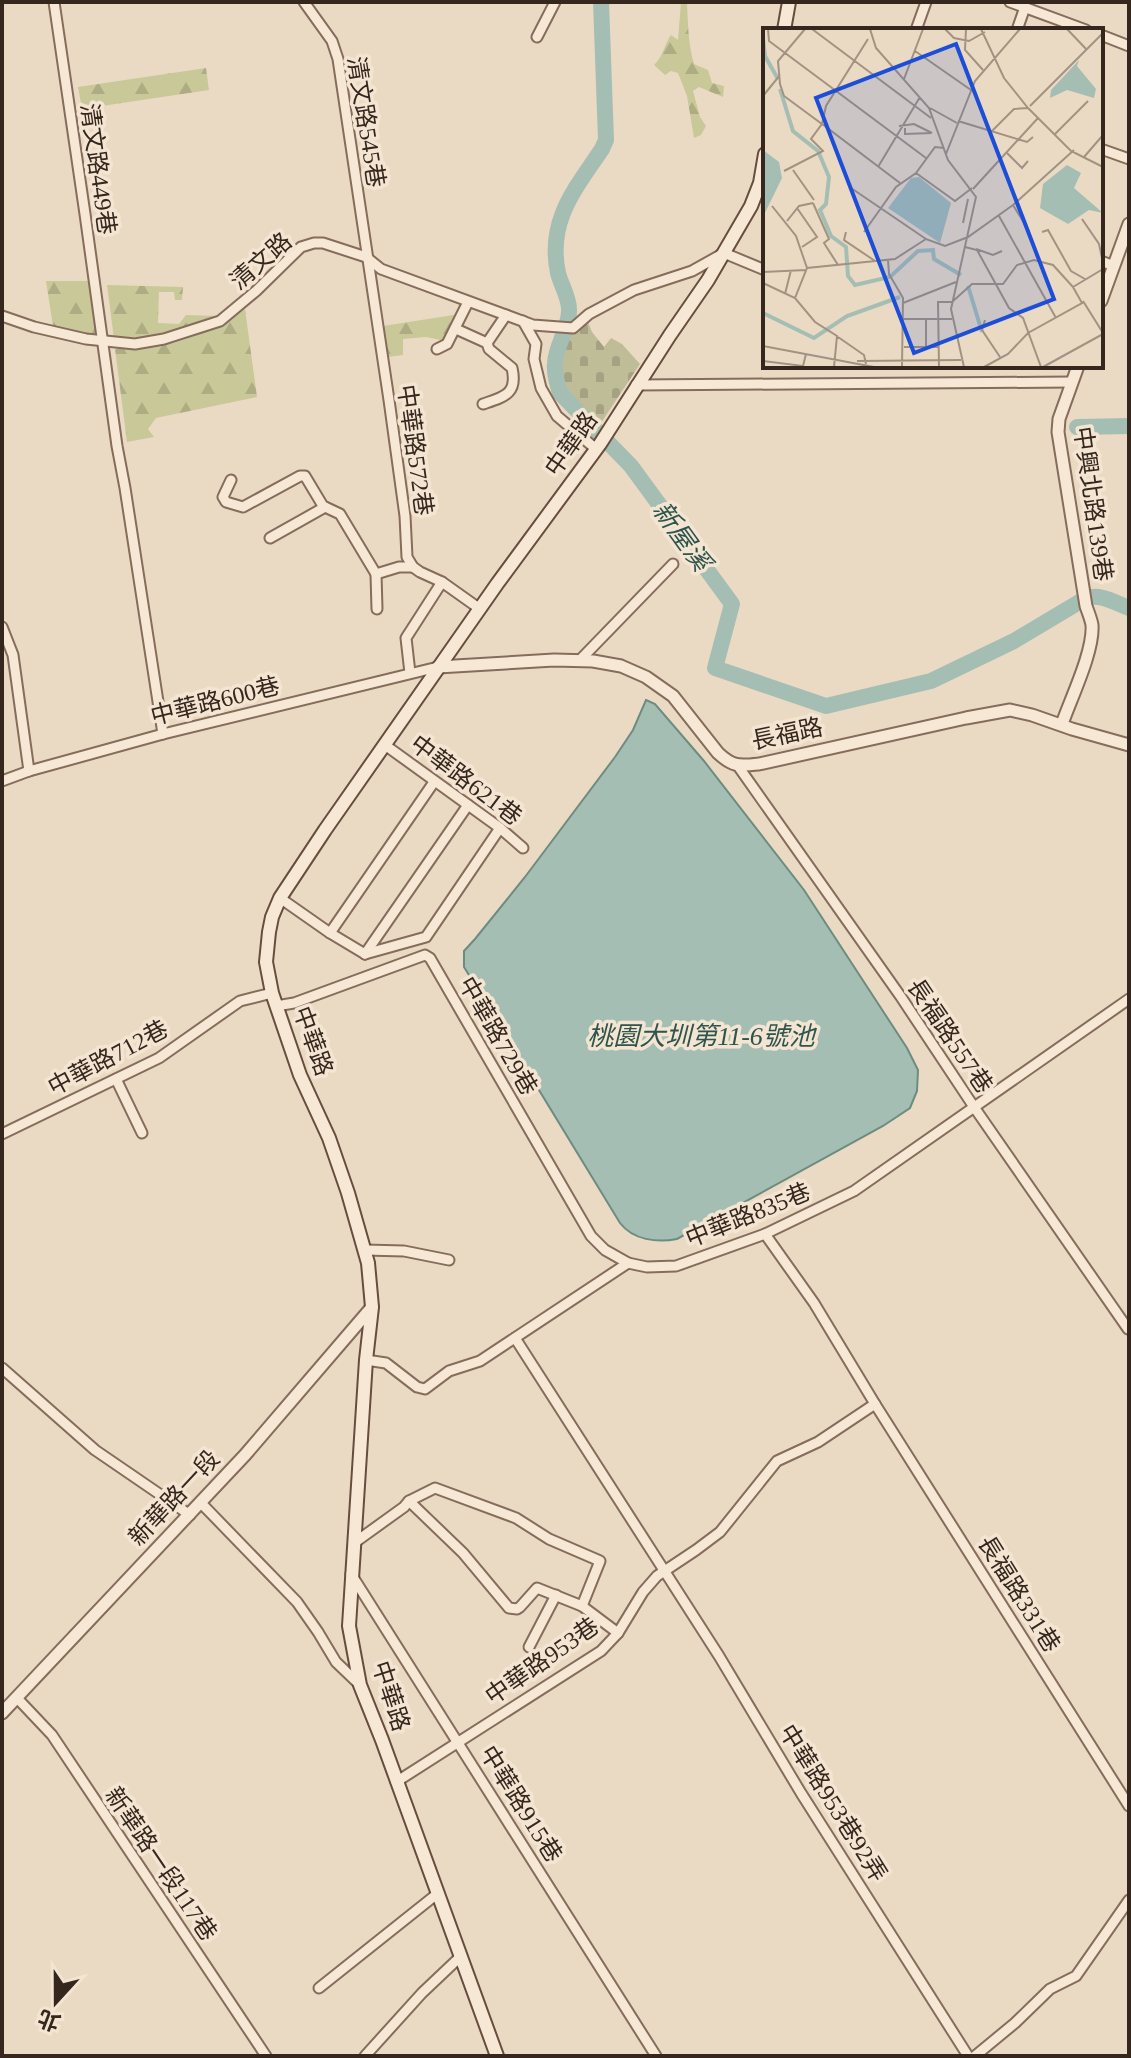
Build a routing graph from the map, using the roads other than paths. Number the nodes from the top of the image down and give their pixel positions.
1 (54, 2) edge
2 (304, 2) edge
3 (555, 2) edge
4 (789, 2) edge
5 (926, 2) edge
6 (1010, 2) edge
7 (1025, 7) junction
8 (784, 28) edge
9 (917, 28) edge
10 (1018, 28) edge
11 (1081, 28) edge
12 (1103, 36) edge
13 (537, 37) dead end
14 (1129, 46) edge
15 (1103, 150) edge
16 (1129, 159) edge
17 (763, 166) edge
18 (1129, 224) edge
19 (724, 253) junction
20 (366, 257) junction
21 (1103, 262) edge
22 (1114, 266) junction
23 (763, 269) edge
24 (1103, 296) edge
25 (468, 302) junction
26 (506, 315) junction
27 (2, 316) edge
28 (523, 321) junction
29 (456, 329) junction
30 (102, 341) junction
31 (487, 343) junction
32 (437, 349) dead end
33 (1077, 368) edge
34 (1072, 382) junction
35 (636, 385) junction
36 (483, 404) dead end
37 (601, 442) junction
38 (231, 480) dead end
39 (325, 507) junction
40 (270, 538) dead end
41 (673, 564) dead end
42 (413, 567) junction
43 (376, 574) junction
44 (442, 582) junction
45 (377, 609) dead end
46 (480, 609) junction
47 (2, 627) edge
48 (579, 661) junction
49 (438, 667) junction
50 (410, 673) junction
51 (1062, 724) junction
52 (163, 734) junction
53 (385, 745) junction
54 (1129, 745) edge
55 (738, 766) junction
56 (29, 771) junction
57 (2, 781) edge
58 (434, 782) junction
59 (468, 805) junction
60 (500, 828) junction
61 (523, 848) dead end
62 (280, 898) junction
63 (330, 933) junction
64 (365, 954) junction
65 (1129, 999) edge
66 (274, 1000) junction
67 (116, 1079) junction
68 (974, 1107) junction
69 (142, 1133) dead end
70 (2, 1134) edge
71 (765, 1234) junction
72 (365, 1250) junction
73 (449, 1260) dead end
74 (628, 1263) junction
75 (372, 1307) junction
76 (1128, 1329) edge
77 (515, 1338) junction
78 (366, 1360) junction
79 (2, 1368) edge
80 (875, 1404) junction
81 (409, 1501) junction
82 (201, 1503) junction
83 (190, 1515) junction
84 (354, 1543) junction
85 (665, 1571) junction
86 (351, 1574) junction
87 (556, 1595) junction
88 (582, 1606) junction
89 (618, 1633) junction
90 (529, 1647) dead end
91 (360, 1685) junction
92 (17, 1698) junction
93 (2, 1713) edge
94 (458, 1742) junction
95 (396, 1782) junction
96 (1129, 1806) edge
97 (437, 1894) junction
98 (1129, 1900) edge
99 (460, 1957) junction
100 (319, 1988) dead end
101 (266, 2056) edge
102 (365, 2056) edge
103 (497, 2056) edge
104 (656, 2056) edge
105 (968, 2056) edge
106 (975, 2056) edge

1 - 30 street, 清文路449巷
2 - 20 street, 清文路545巷
3 - 13 street
4 - 8 main road
5 - 9 street
6 - 7 street
7 - 10 street
7 - 11 street
12 - 14 street
15 - 16 street
17 - 19 main road, 中華路
18 - 22 street
19 - 23 street
19 - 28 street, 清文路
19 - 35 main road, 中華路
20 - 25 street, 清文路
20 - 30 street, 清文路
20 - 42 street, 中華路572巷
21 - 22 street
22 - 24 street
25 - 26 street, 清文路
25 - 29 street
26 - 28 street, 清文路
26 - 31 street
27 - 30 street, 清文路
28 - 37 street
29 - 31 street
29 - 32 street
30 - 52 street, 清文路449巷
31 - 36 street
33 - 34 street, 中興北路139巷
34 - 35 street
34 - 51 street, 中興北路139巷
35 - 37 main road, 中華路
37 - 46 main road, 中華路
38 - 39 street
39 - 40 street
39 - 43 street
41 - 48 street
42 - 43 street
42 - 44 street
43 - 45 street
44 - 46 street
44 - 50 street
46 - 49 main road, 中華路
47 - 56 street
48 - 49 street, 長福路
48 - 55 street, 長福路
49 - 50 street, 中華路600巷
49 - 53 main road, 中華路
50 - 52 street, 中華路600巷
51 - 54 street, 長福路
51 - 55 street, 長福路
52 - 56 street, 中華路600巷
53 - 58 street, 中華路621巷
53 - 62 main road, 中華路
55 - 68 street, 長福路557巷
56 - 57 street, 中華路600巷
58 - 59 street, 中華路621巷
58 - 63 street
59 - 60 street, 中華路621巷
59 - 64 street
60 - 61 street, 中華路621巷
60 - 64 street
62 - 63 street
62 - 66 main road, 中華路
63 - 64 street
65 - 68 street, 中華路835巷
66 - 67 street, 中華路712巷
66 - 72 main road, 中華路
66 - 74 street, 中華路729巷
67 - 69 street
67 - 70 street, 中華路712巷
68 - 71 street, 中華路835巷
68 - 76 street, 長福路557巷
71 - 74 street, 中華路835巷
71 - 80 street, 長福路331巷
72 - 73 street
72 - 75 main road, 中華路
74 - 77 street
75 - 78 main road, 中華路
75 - 82 street, 新華路一段
77 - 78 street
77 - 85 street, 中華路953巷92弄
78 - 84 main road, 中華路
79 - 83 street
80 - 85 street, 中華路953巷
80 - 96 street, 長福路331巷
81 - 84 street
81 - 87 street
81 - 88 street
82 - 83 street, 新華路一段
82 - 91 street
83 - 92 street, 新華路一段
84 - 86 main road, 中華路
85 - 89 street, 中華路953巷
85 - 105 street, 中華路953巷92弄
86 - 91 main road, 中華路
86 - 94 street, 中華路915巷
87 - 88 street
87 - 90 street
88 - 89 street
89 - 94 street, 中華路953巷
91 - 95 main road, 中華路
92 - 93 street, 新華路一段
92 - 101 street, 新華路一段117巷
94 - 95 street, 中華路953巷
94 - 104 street, 中華路915巷
95 - 97 main road, 中華路
97 - 99 main road, 中華路
97 - 100 street
98 - 106 street
99 - 102 street
99 - 103 main road, 中華路

